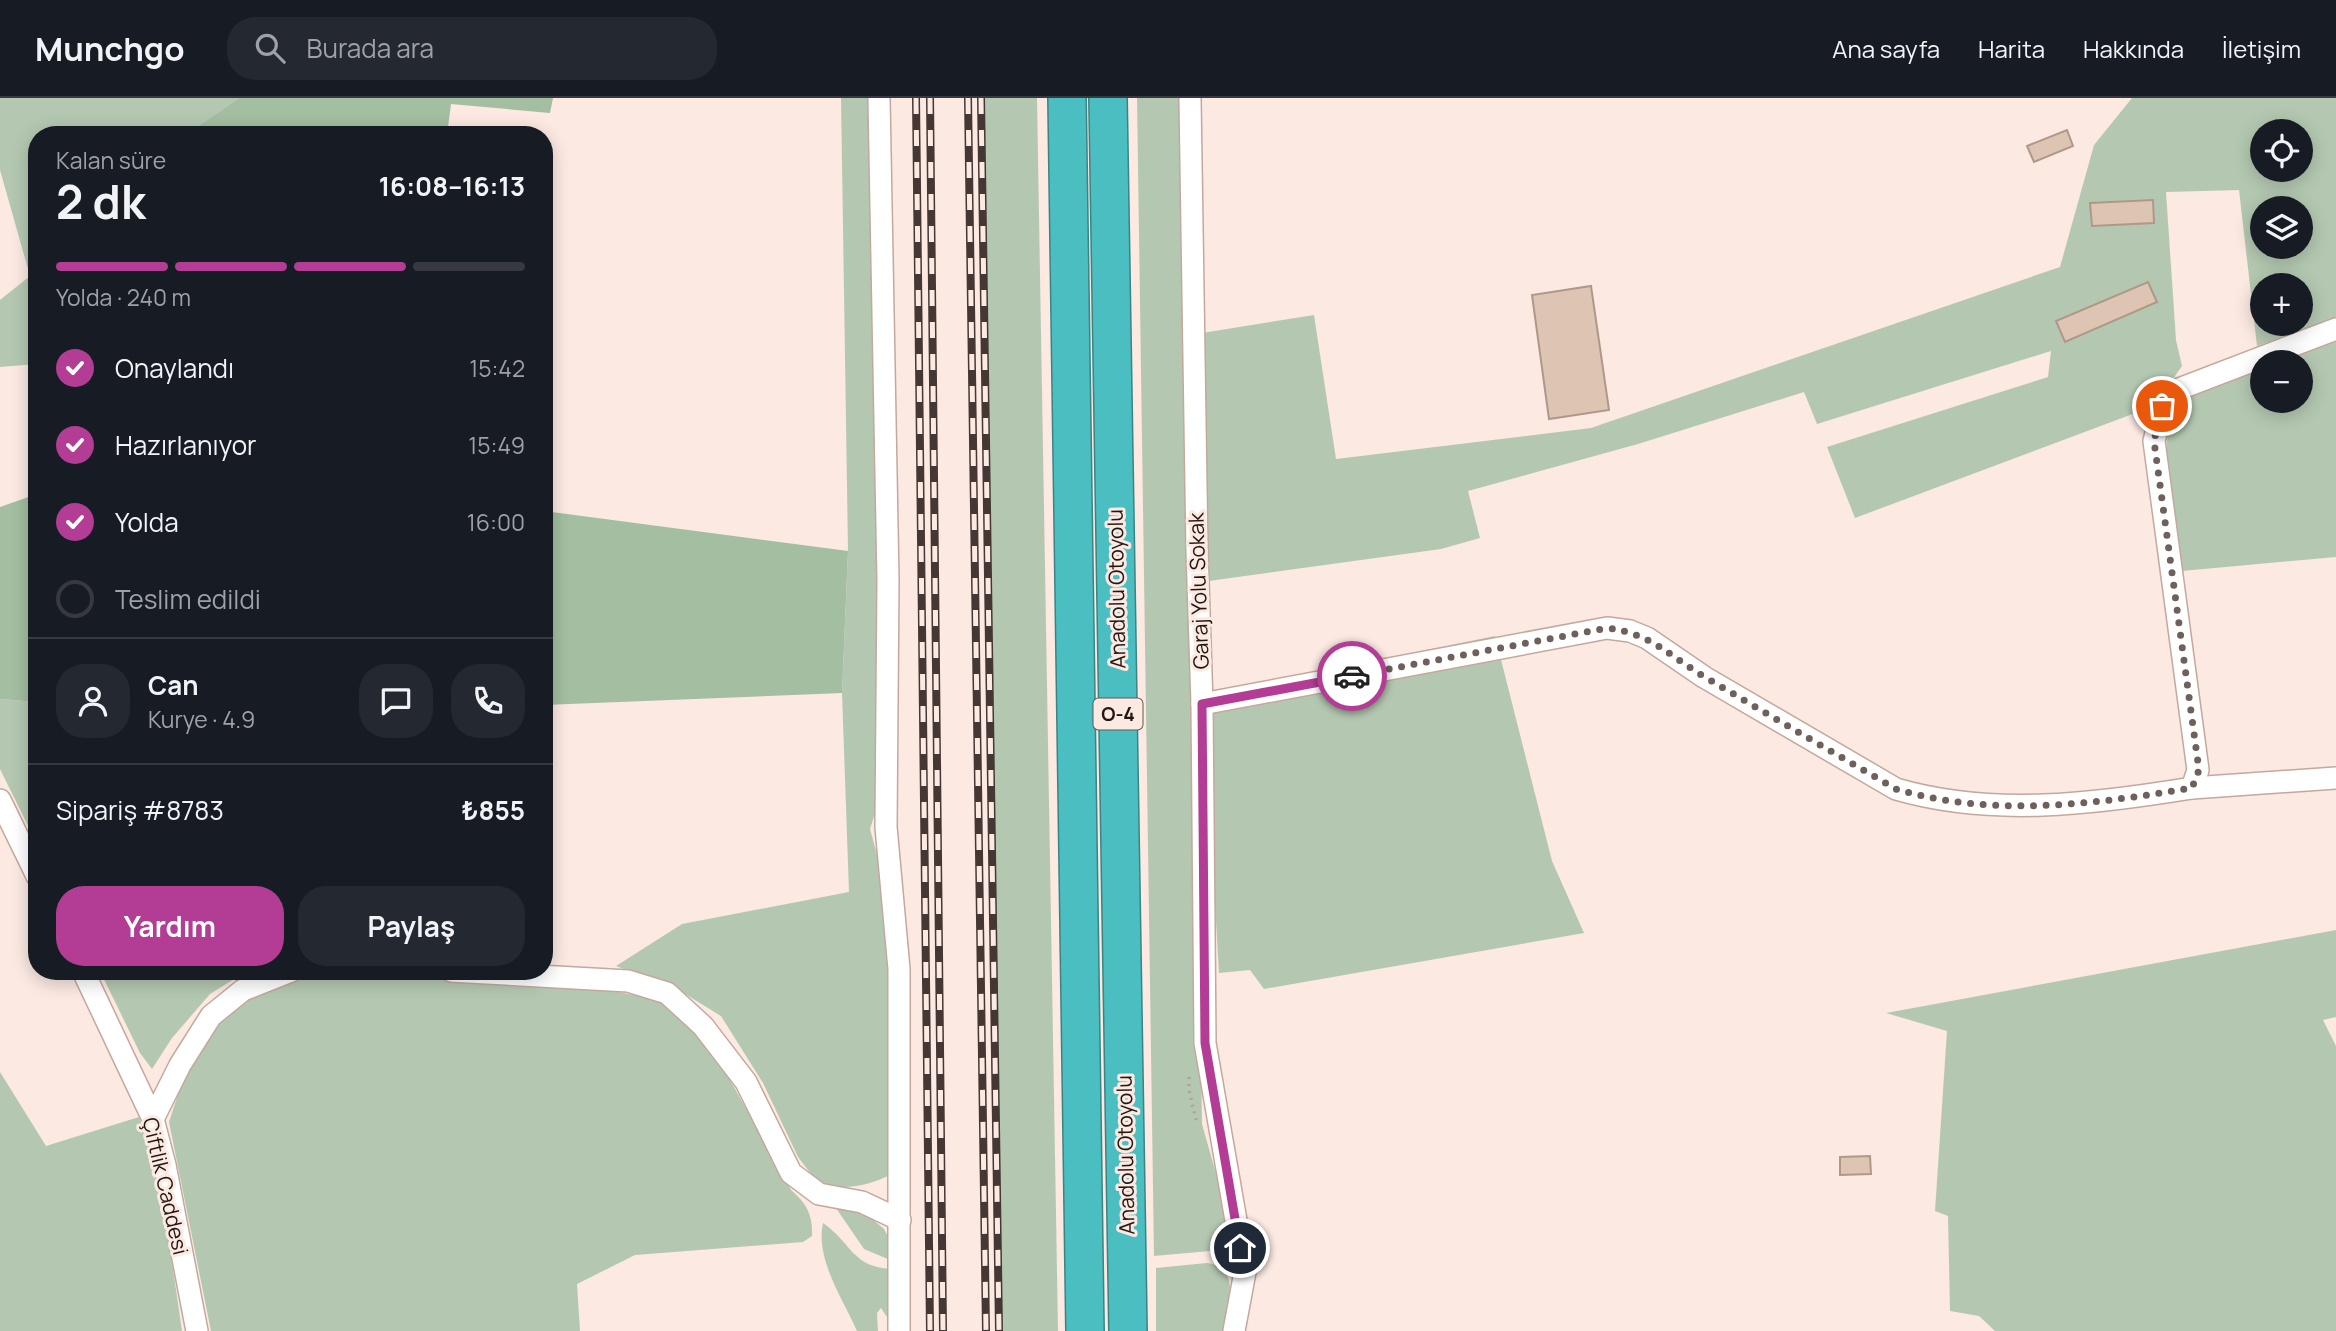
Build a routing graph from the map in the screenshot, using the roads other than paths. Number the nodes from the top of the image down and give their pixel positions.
1 (878, 98) edge
2 (1067, 98) edge
3 (1108, 98) edge
4 (1190, 98) edge
5 (2336, 329) edge
6 (1202, 704) junction
7 (2336, 778) edge
8 (2192, 788) junction
9 (0, 800) edge
10 (28, 858) edge
11 (553, 977) edge
12 (87, 980) edge
13 (267, 980) edge
14 (153, 1119) junction
15 (900, 1220) junction
16 (197, 1331) edge
17 (899, 1331) edge
18 (1085, 1331) edge
19 (1128, 1331) edge
20 (1234, 1331) edge

1 - 15 street
2 - 18 highway, Anadolu Otoyolu / O-4
3 - 19 highway, Anadolu Otoyolu / O-4
4 - 6 street, Garaj Yolu Sokak
5 - 8 street
6 - 8 street
6 - 20 street, Garaj Yolu Sokak
7 - 8 street
9 - 10 street
11 - 15 street
12 - 14 street, Çiftlik Caddesi
13 - 14 street
14 - 16 street, Çiftlik Caddesi
15 - 17 street

